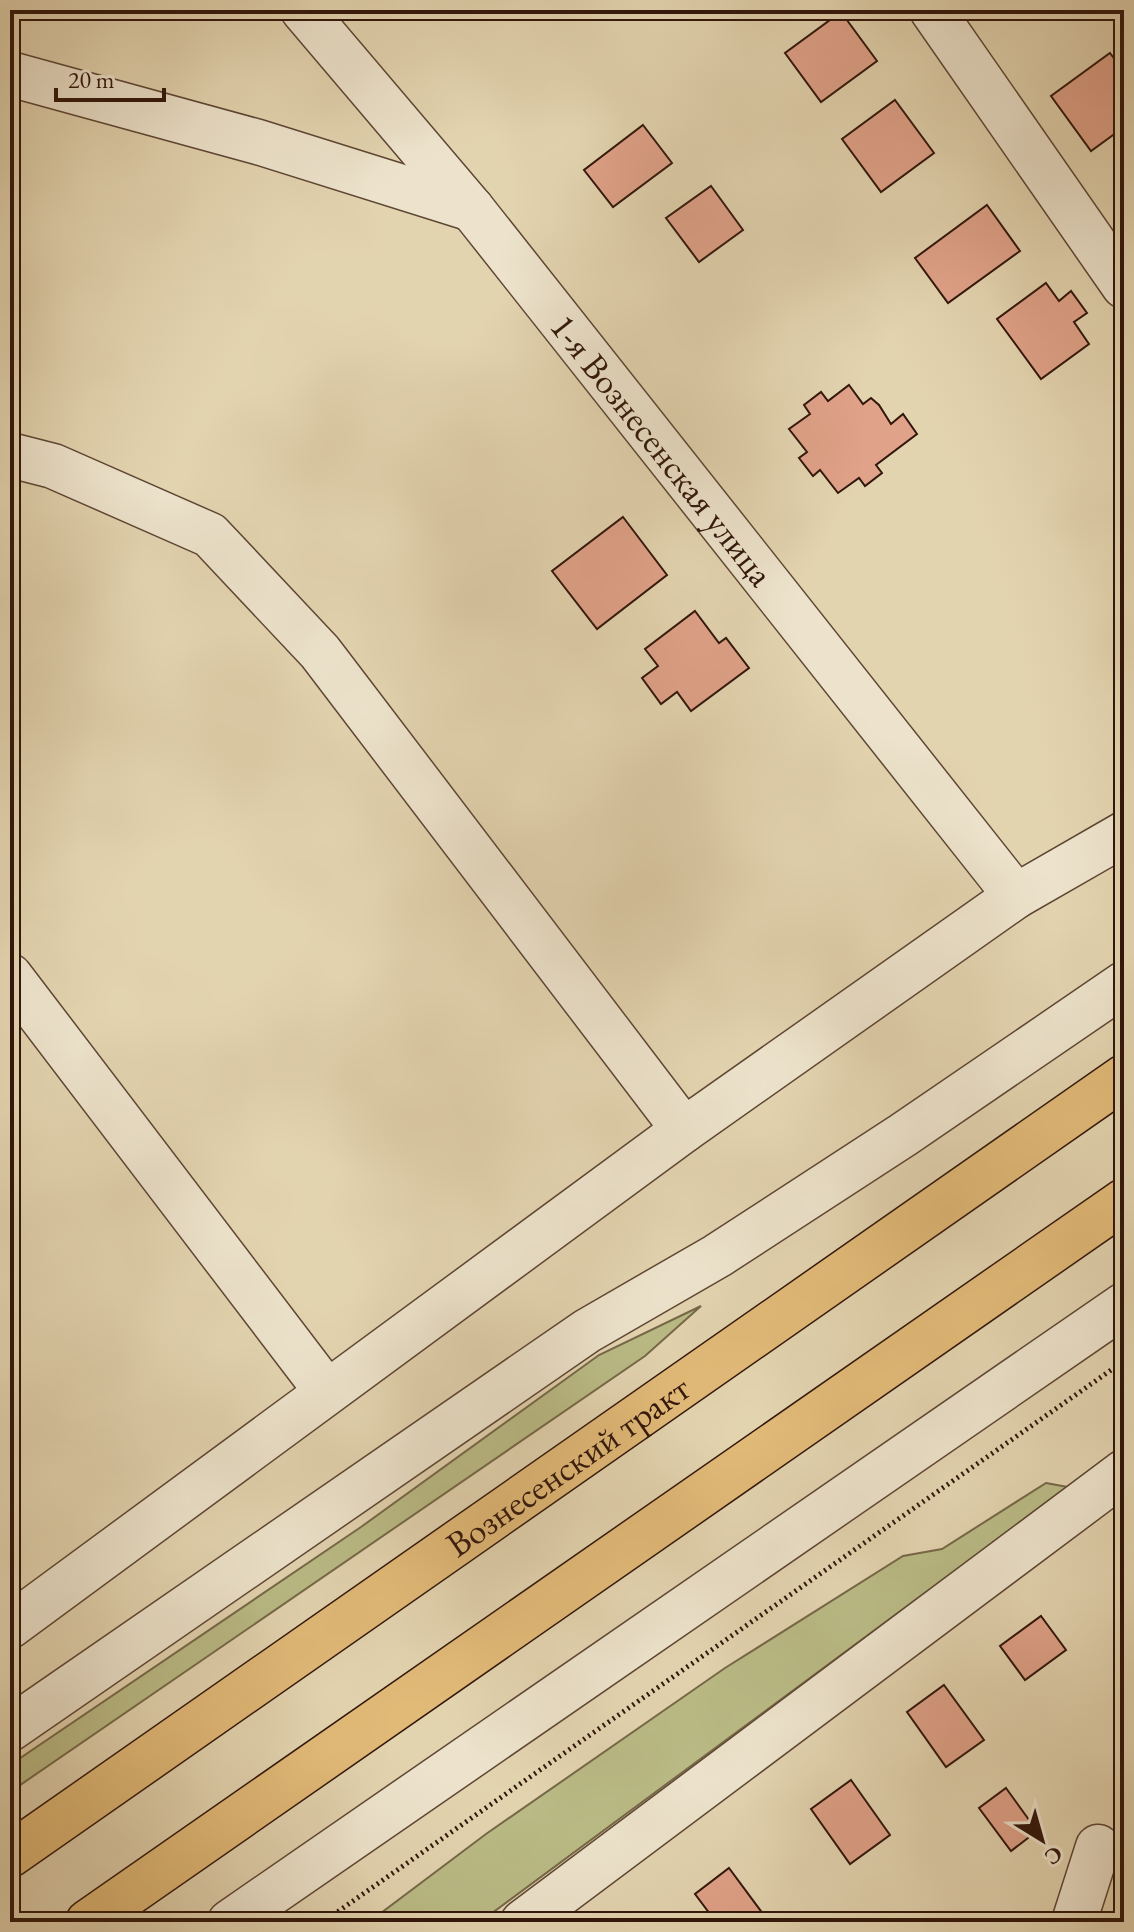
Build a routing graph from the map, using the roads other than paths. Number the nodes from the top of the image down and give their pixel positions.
1 (303, 10) edge
2 (932, 10) edge
3 (10, 74) edge
4 (472, 209) junction
5 (1124, 286) edge
6 (10, 455) edge
7 (1124, 834) edge
8 (1016, 896) junction
9 (10, 976) edge
10 (1124, 984) edge
11 (1124, 1077) edge
12 (684, 1130) junction
13 (1124, 1201) edge
14 (1124, 1305) edge
15 (327, 1392) junction
16 (1124, 1472) edge
17 (10, 1626) edge
18 (10, 1729) edge
19 (1098, 1847) dead end
20 (10, 1855) edge
21 (88, 1922) edge
22 (230, 1922) edge
23 (523, 1922) edge
24 (1074, 1922) edge

1 - 4 street, 1-я Вознесенская улица
2 - 5 street
3 - 4 street
4 - 8 street, 1-я Вознесенская улица
6 - 12 street
7 - 8 street
8 - 12 street
9 - 15 street
10 - 18 street
11 - 20 main road, Вознесенский тракт
12 - 15 street
13 - 21 main road
14 - 22 street
15 - 17 street
16 - 23 street
19 - 24 street

